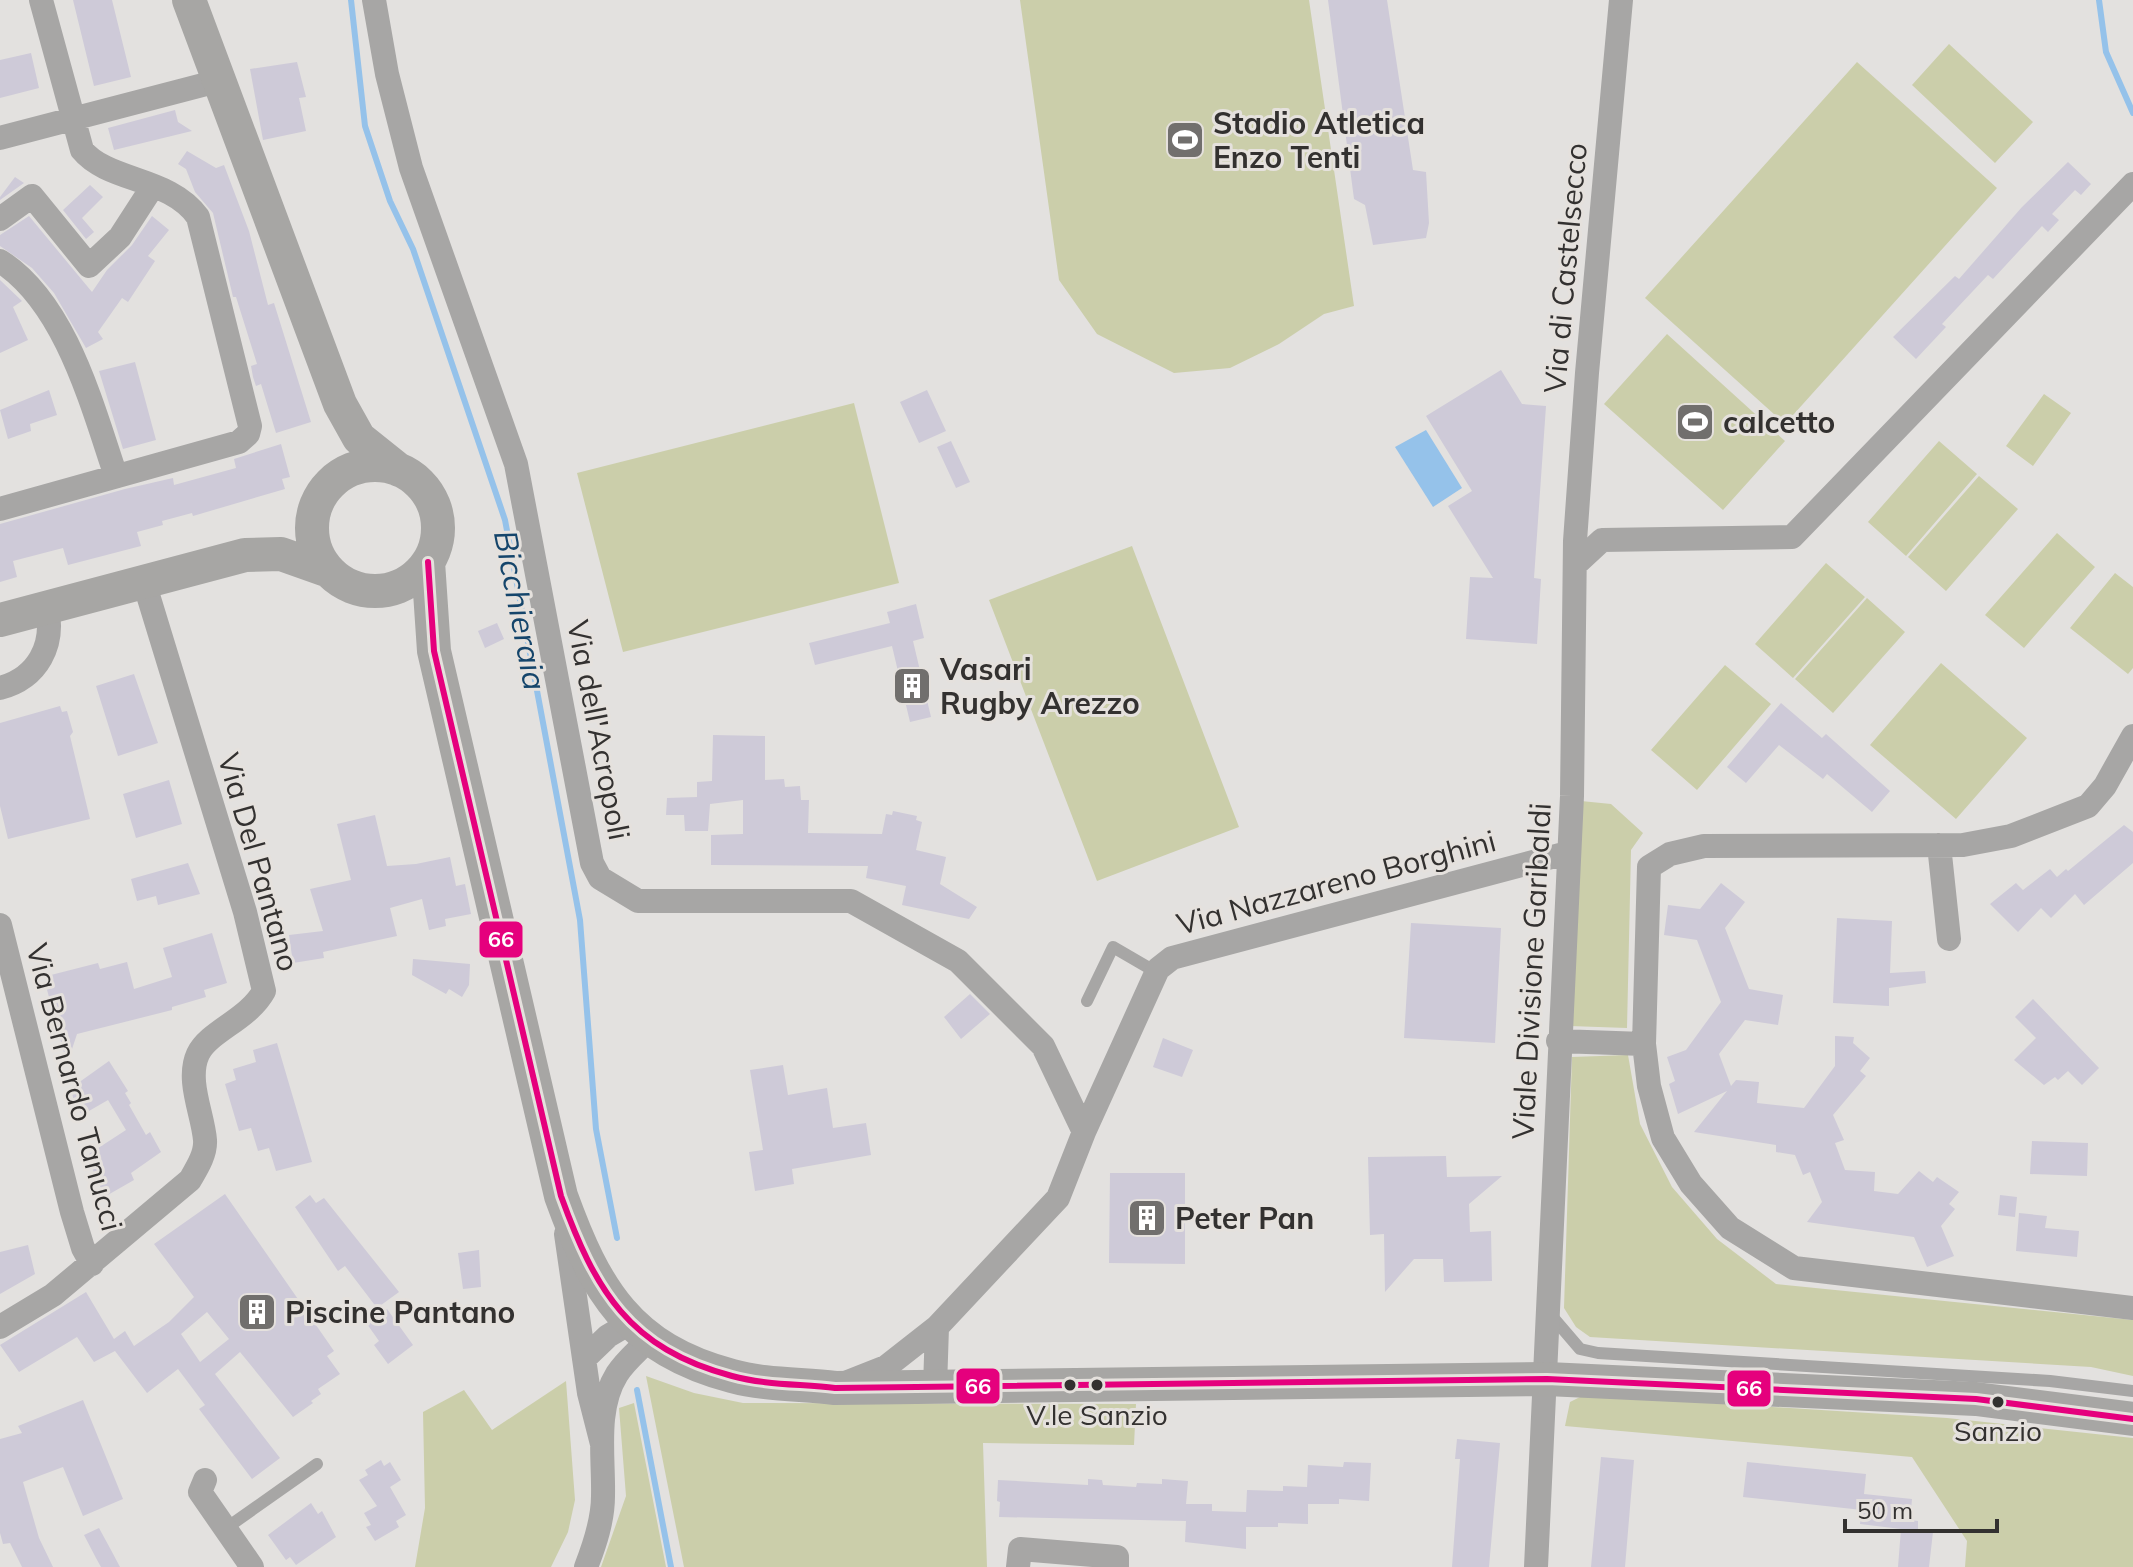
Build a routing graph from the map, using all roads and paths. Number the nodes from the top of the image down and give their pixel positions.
1 (41, 0) edge
2 (189, 0) edge
3 (1621, 0) edge
4 (378, 1) edge
5 (218, 81) junction
6 (71, 120) junction
7 (0, 138) edge
8 (2133, 184) edge
9 (153, 186) junction
10 (0, 219) edge
11 (0, 261) edge
12 (340, 404) junction
13 (399, 470) junction
14 (116, 476) junction
15 (320, 498) junction
16 (1578, 503) junction
17 (0, 509) edge
18 (1602, 540) junction
19 (1575, 553) junction
20 (245, 555) junction
21 (428, 562) junction
22 (329, 571) junction
23 (144, 582) junction
24 (391, 589) junction
25 (47, 608) junction
26 (0, 620) edge
27 (434, 651) junction
28 (0, 688) edge
29 (2131, 744) edge
30 (1939, 845) junction
31 (1567, 853) junction
32 (0, 925) edge
33 (1949, 939) dead end
34 (1157, 970) junction
35 (1087, 1001) dead end
36 (1558, 1041) junction
37 (1644, 1044) junction
38 (1084, 1132) junction
39 (561, 1196) junction
40 (92, 1264) junction
41 (2133, 1308) edge
42 (1549, 1314) junction
43 (0, 1327) edge
44 (937, 1327) junction
45 (640, 1330) junction
46 (584, 1359) junction
47 (1547, 1379) junction
48 (935, 1387) junction
49 (835, 1388) junction
50 (2133, 1391) edge
51 (2133, 1419) edge
52 (602, 1444) junction
53 (317, 1464) dead end
54 (205, 1480) dead end
55 (225, 1529) junction
56 (252, 1567) edge
57 (586, 1567) edge
58 (1018, 1567) edge
59 (1117, 1567) edge
60 (1536, 1567) edge

1 - 6 street
2 - 5 main road
3 - 16 street, Via di Castelsecco
4 - 38 street, Via dell'Acropoli
5 - 6 street
5 - 12 main road
6 - 7 street
6 - 9 street
8 - 18 street
9 - 10 street
9 - 14 street
11 - 14 street
12 - 13 main road
12 - 15 main road
13 - 15 main road
13 - 21 main road
14 - 17 street
15 - 20 main road
15 - 22 main road
16 - 18 street
16 - 19 street, Via di Castelsecco
18 - 19 street
19 - 31 street, Viale Divisione Garibaldi
20 - 22 main road
20 - 23 main road
21 - 24 main road
21 - 27 main road
22 - 24 main road
23 - 25 main road
23 - 40 street, Via Del Pantano
24 - 27 main road
25 - 26 main road
25 - 28 street
27 - 39 main road
29 - 30 street
30 - 33 street
30 - 37 street
31 - 34 street, Via Nazzareno Borghini
31 - 36 street, Viale Divisione Garibaldi
32 - 40 street, Via Bernardo Tanucci
34 - 35 lane
34 - 38 street, Via Nazzareno Borghini
36 - 37 street
36 - 42 street, Viale Divisione Garibaldi
37 - 41 street
38 - 44 street
39 - 45 main road
39 - 46 street
40 - 43 street, Via Del Pantano
42 - 47 street, Viale Divisione Garibaldi
42 - 50 lane
44 - 48 street
44 - 49 street
45 - 46 street
45 - 49 main road
45 - 52 street
46 - 52 street
47 - 48 main road
47 - 51 main road
47 - 60 street, Viale Divisione Garibaldi
48 - 49 main road
52 - 57 street
53 - 55 lane
54 - 55 street
55 - 56 street
58 - 59 street

